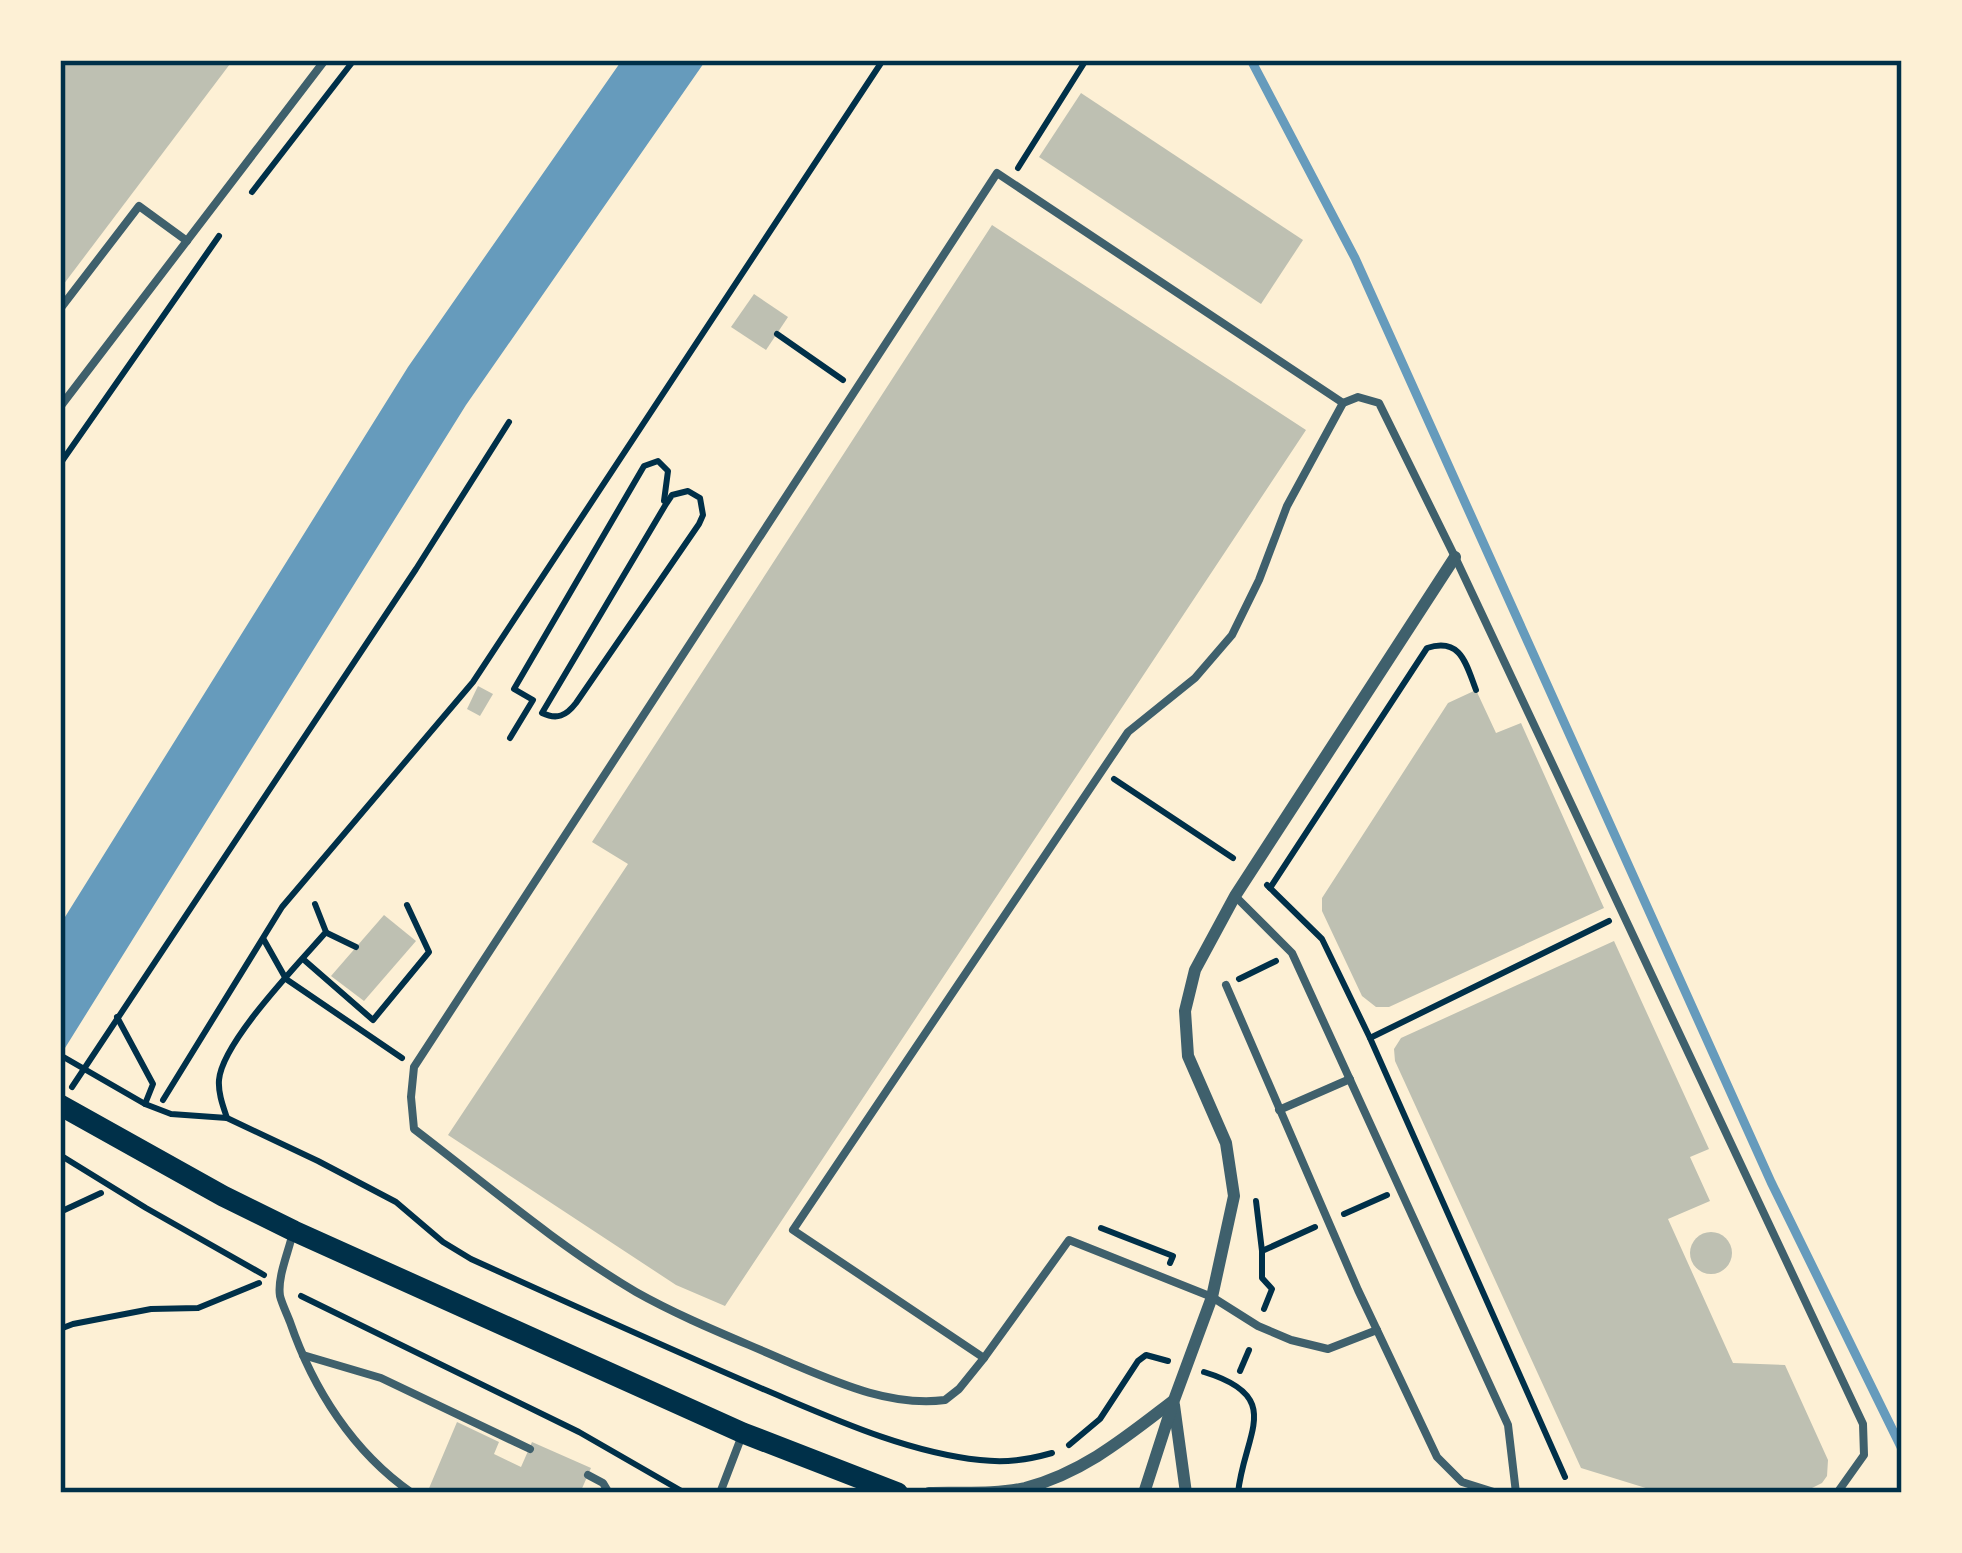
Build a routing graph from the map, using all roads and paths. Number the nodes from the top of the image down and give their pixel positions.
1 (325, 60) edge
2 (354, 60) edge
3 (883, 60) edge
4 (1086, 60) edge
5 (1010, 181) junction
6 (245, 202) dead end
7 (231, 219) dead end
8 (187, 241) junction
9 (60, 309) edge
10 (777, 334) dead end
11 (856, 389) junction
12 (1342, 403) junction
13 (60, 407) edge
14 (509, 422) dead end
15 (60, 464) edge
16 (662, 510) junction
17 (1454, 556) junction
18 (1476, 690) dead end
19 (510, 738) dead end
20 (1270, 888) dead end
21 (1235, 896) junction
22 (315, 904) dead end
23 (407, 904) dead end
24 (1623, 914) junction
25 (326, 932) junction
26 (263, 938) junction
27 (356, 947) dead end
28 (303, 959) junction
29 (286, 979) junction
30 (1226, 985) dead end
31 (117, 1017) junction
32 (373, 1020) junction
33 (364, 1032) junction
34 (1370, 1038) dead end
35 (60, 1055) edge
36 (415, 1067) junction
37 (1350, 1079) junction
38 (66, 1096) edge
39 (164, 1100) dead end
40 (145, 1104) junction
41 (1279, 1110) junction
42 (226, 1118) junction
43 (256, 1131) dead end
44 (60, 1155) edge
45 (101, 1193) dead end
46 (60, 1212) edge
47 (294, 1231) junction
48 (243, 1263) dead end
49 (259, 1283) dead end
50 (1211, 1297) junction
51 (309, 1300) dead end
52 (60, 1329) edge
53 (1376, 1330) junction
54 (1249, 1350) dead end
55 (301, 1355) junction
56 (984, 1358) junction
57 (1240, 1371) dead end
58 (1174, 1400) junction
59 (742, 1433) junction
60 (530, 1449) dead end
61 (588, 1475) dead end
62 (412, 1493) edge
63 (609, 1493) edge
64 (685, 1493) edge
65 (720, 1493) edge
66 (898, 1493) edge
67 (929, 1493) edge
68 (1144, 1493) edge
69 (1186, 1493) edge
70 (1498, 1493) edge
71 (1516, 1493) edge
72 (1837, 1493) edge

1 - 8 lane
2 - 6 path
3 - 26 path
4 - 5 path
5 - 11 lane
5 - 12 lane
7 - 15 path
8 - 9 lane
8 - 13 lane
10 - 11 path
11 - 36 lane
12 - 17 lane
12 - 56 lane
14 - 31 path
16 - 16 path
16 - 19 path
17 - 21 street
17 - 24 lane
18 - 20 path
21 - 37 lane
21 - 50 street
22 - 25 path
23 - 32 path
24 - 34 path
24 - 72 lane
25 - 27 path
25 - 28 path
26 - 29 path
26 - 39 path
28 - 29 path
28 - 32 path
29 - 33 path
29 - 42 path
30 - 41 lane
31 - 38 path
31 - 40 path
32 - 33 path
33 - 36 path
35 - 40 path
36 - 56 lane
37 - 41 lane
37 - 71 lane
38 - 47 main road
40 - 42 path
41 - 53 lane
42 - 43 path
44 - 48 path
45 - 46 path
47 - 55 lane
47 - 59 main road
49 - 52 path
50 - 53 lane
50 - 56 lane
50 - 58 street
51 - 64 path
53 - 70 lane
54 - 57 path
55 - 60 lane
55 - 62 lane
58 - 67 street
58 - 68 street
58 - 69 street
59 - 65 lane
59 - 66 main road
61 - 63 lane

